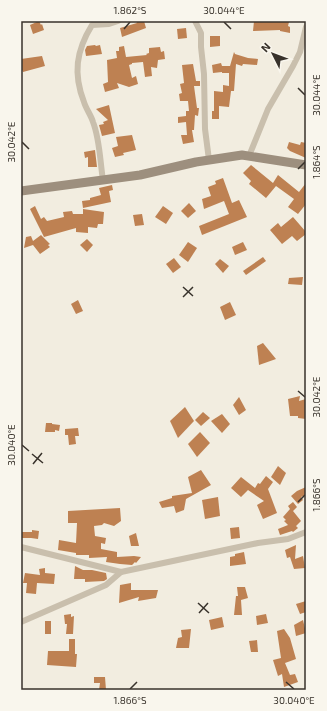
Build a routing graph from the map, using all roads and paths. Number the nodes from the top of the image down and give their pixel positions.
1 (118, 21) edge
2 (195, 21) edge
3 (306, 27) edge
4 (249, 156) junction
5 (209, 160) junction
6 (306, 165) edge
7 (103, 180) junction
8 (21, 191) edge
9 (306, 532) edge
10 (21, 547) edge
11 (121, 572) junction
12 (21, 622) edge

1 - 7 street
2 - 5 street
3 - 4 street
4 - 5 street
4 - 6 street
5 - 7 street
7 - 8 street
9 - 11 street
10 - 11 street
11 - 12 street

